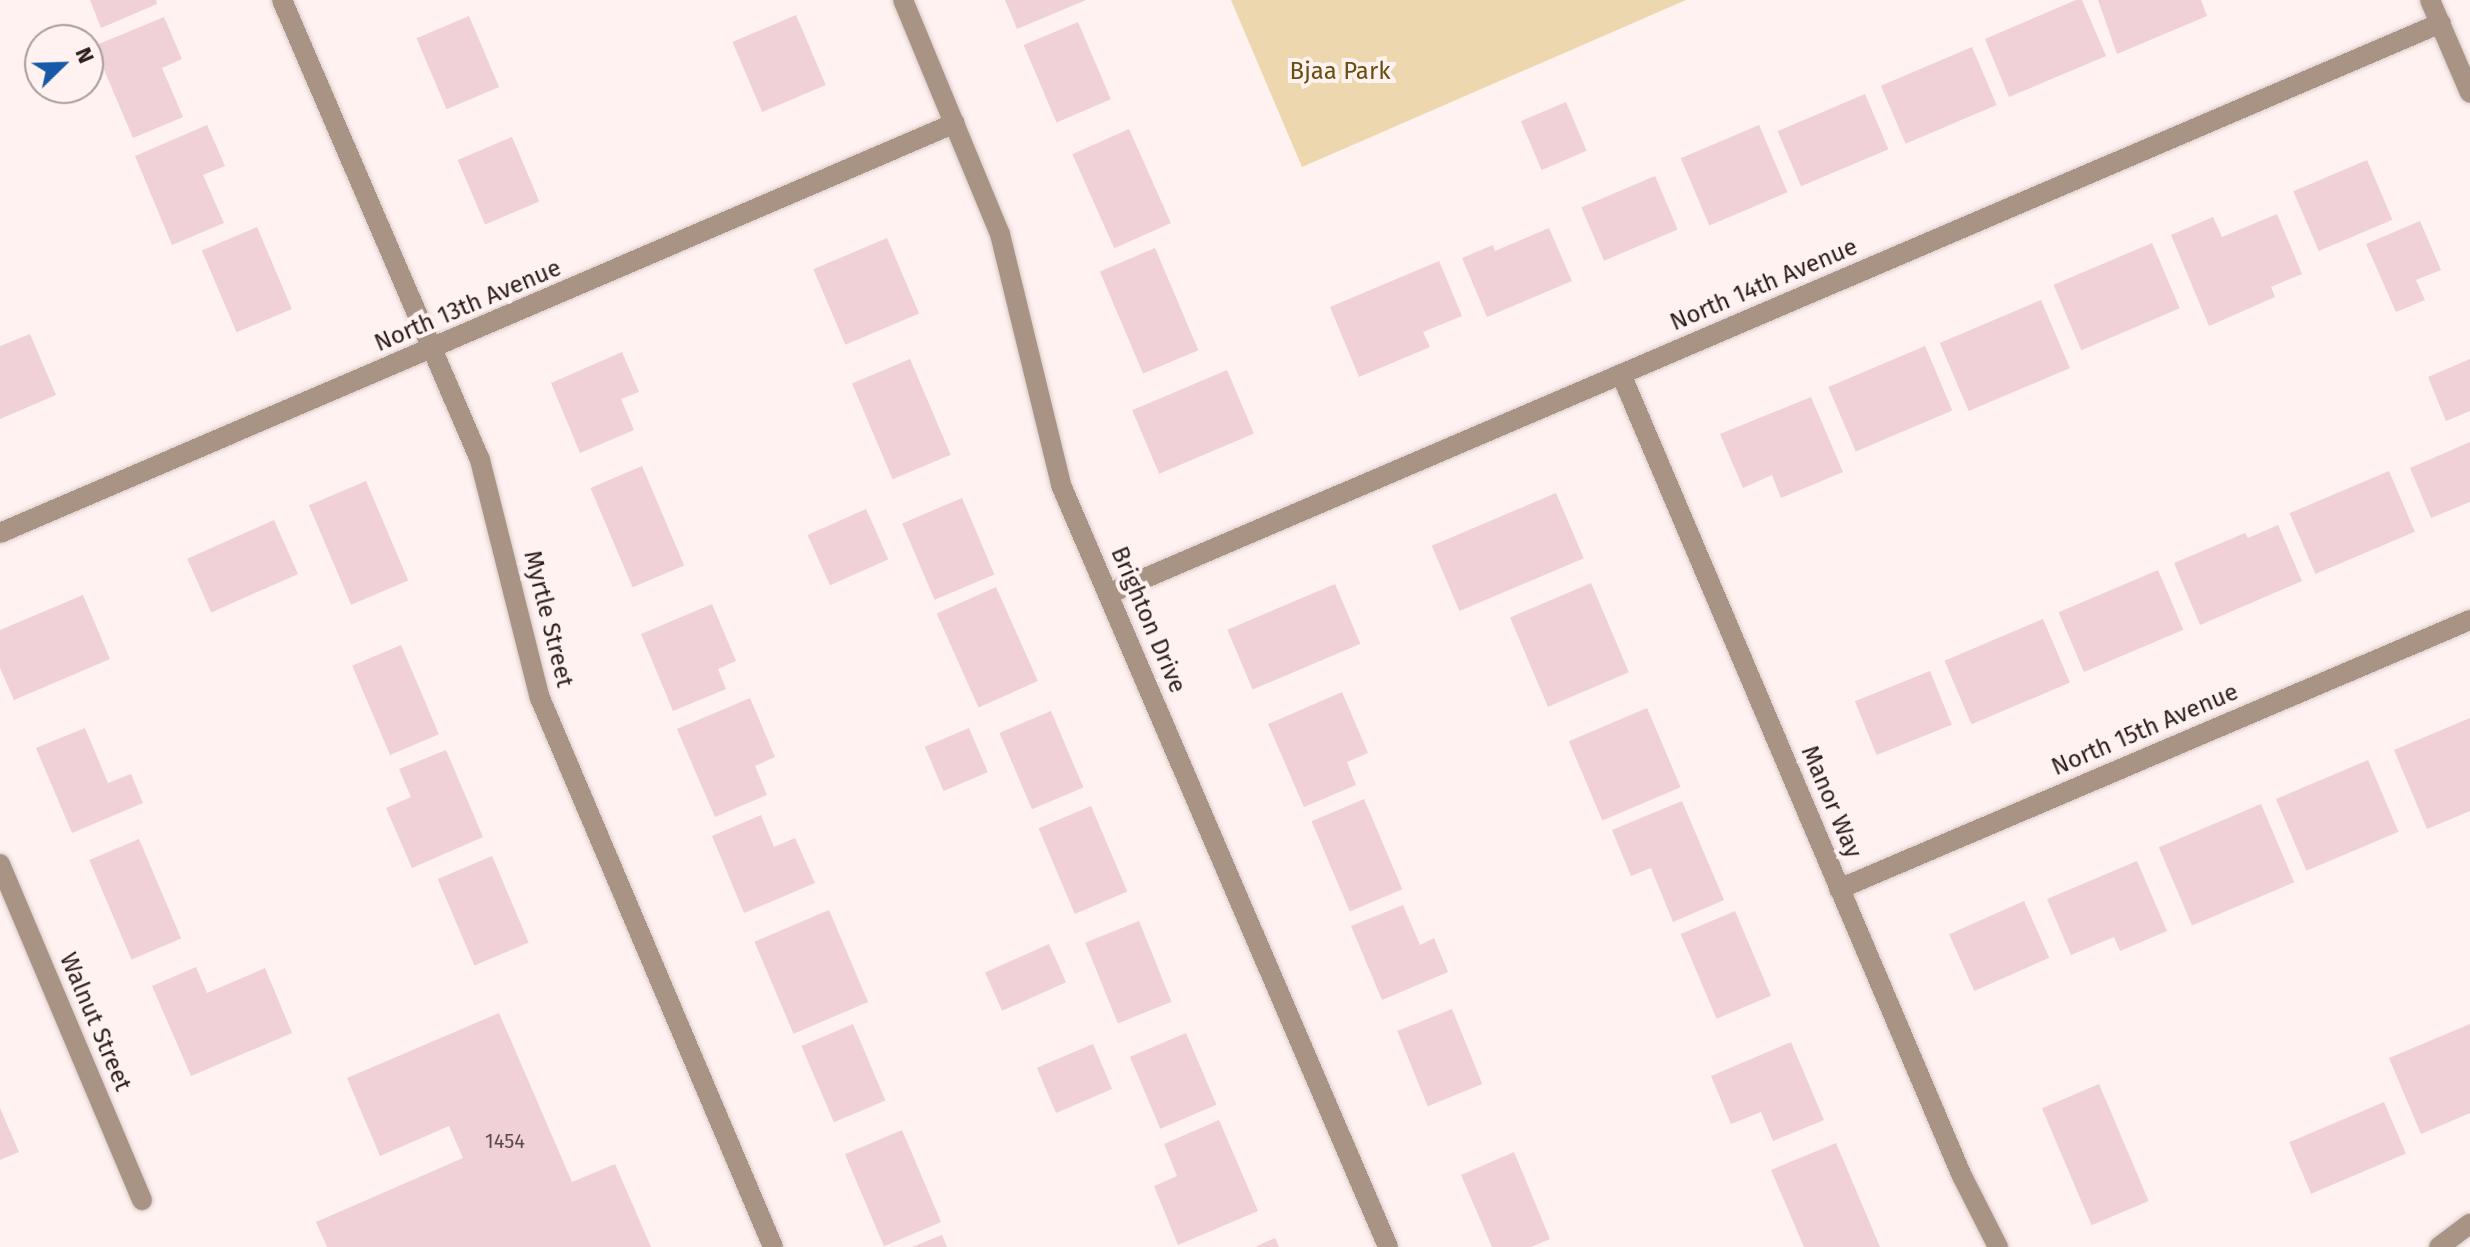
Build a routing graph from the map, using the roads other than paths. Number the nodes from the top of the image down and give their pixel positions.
1 (282, 0) edge
2 (903, 0) edge
3 (2430, 0) edge
4 (2441, 23) junction
5 (2470, 93) edge
6 (955, 123) junction
7 (433, 350) junction
8 (1621, 374) junction
9 (0, 533) edge
10 (1108, 594) junction
11 (2470, 620) edge
12 (0, 864) edge
13 (1839, 889) junction
14 (142, 1200) dead end
15 (2470, 1224) edge
16 (773, 1247) edge
17 (1388, 1247) edge
18 (1998, 1247) edge
19 (2439, 1247) edge

1 - 7 street, Myrtle Street
2 - 6 street, Brighton Drive
3 - 4 street
4 - 5 street
4 - 8 street, North 14th Avenue
6 - 7 street, North 13th Avenue
6 - 10 street, Brighton Drive
7 - 9 street, North 13th Avenue
7 - 16 street, Myrtle Street
8 - 10 street, North 14th Avenue
8 - 13 street, Manor Way
10 - 17 street, Brighton Drive
11 - 13 street, North 15th Avenue
12 - 14 street, Walnut Street
13 - 18 street, Manor Way
15 - 19 street

